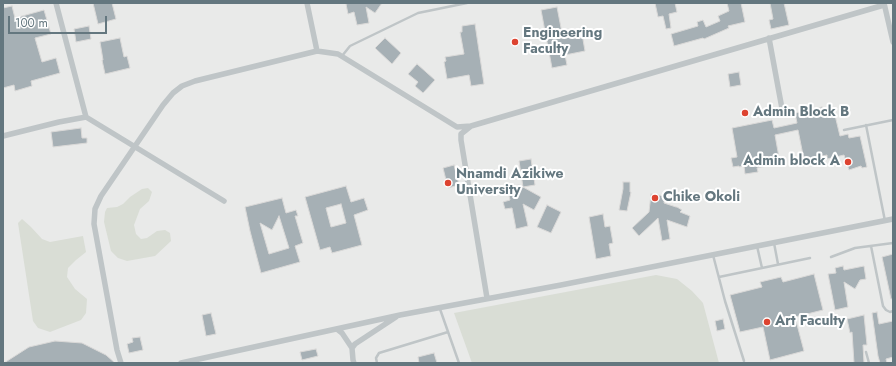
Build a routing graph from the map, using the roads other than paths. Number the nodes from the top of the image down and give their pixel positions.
1 (56, 3) edge
2 (308, 3) edge
3 (467, 3) edge
4 (884, 4) edge
5 (769, 38) junction
6 (893, 42) edge
7 (317, 51) junction
8 (342, 56) junction
9 (783, 114) dead end
10 (86, 117) junction
11 (893, 120) edge
12 (866, 125) junction
13 (471, 126) junction
14 (457, 127) junction
15 (844, 130) dead end
16 (461, 134) junction
17 (3, 136) edge
18 (135, 146) junction
19 (224, 201) dead end
20 (893, 219) edge
21 (885, 221) junction
22 (774, 242) junction
23 (893, 243) edge
24 (757, 246) junction
25 (871, 246) junction
26 (713, 254) junction
27 (831, 257) dead end
28 (810, 258) dead end
29 (778, 264) junction
30 (762, 268) junction
31 (719, 277) junction
32 (487, 298) junction
33 (439, 307) junction
34 (893, 311) edge
35 (400, 315) junction
36 (337, 328) junction
37 (448, 332) junction
38 (352, 348) junction
39 (866, 352) dead end
40 (744, 361) dead end
41 (121, 363) edge
42 (181, 363) edge
43 (354, 363) edge
44 (377, 363) edge
45 (459, 363) edge
46 (869, 363) edge

1 - 10 street
2 - 7 street
3 - 8 lane
4 - 5 street
4 - 6 street
5 - 9 street
5 - 13 street
7 - 8 street
7 - 18 street
8 - 14 street
10 - 17 street
10 - 18 street
11 - 12 lane
12 - 15 lane
12 - 21 lane
13 - 14 street
13 - 16 street
14 - 16 street
16 - 32 street
18 - 19 street
18 - 41 street
20 - 21 street
21 - 22 street
22 - 24 street
22 - 29 lane
23 - 25 lane
24 - 26 street
24 - 30 lane
25 - 27 lane
25 - 34 lane
26 - 31 lane
26 - 32 street
28 - 29 lane
29 - 30 lane
30 - 31 lane
31 - 40 lane
32 - 33 street
33 - 35 street
33 - 37 lane
35 - 36 street
35 - 38 street
36 - 38 street
36 - 42 street
37 - 44 lane
37 - 45 lane
38 - 43 street
39 - 46 lane

